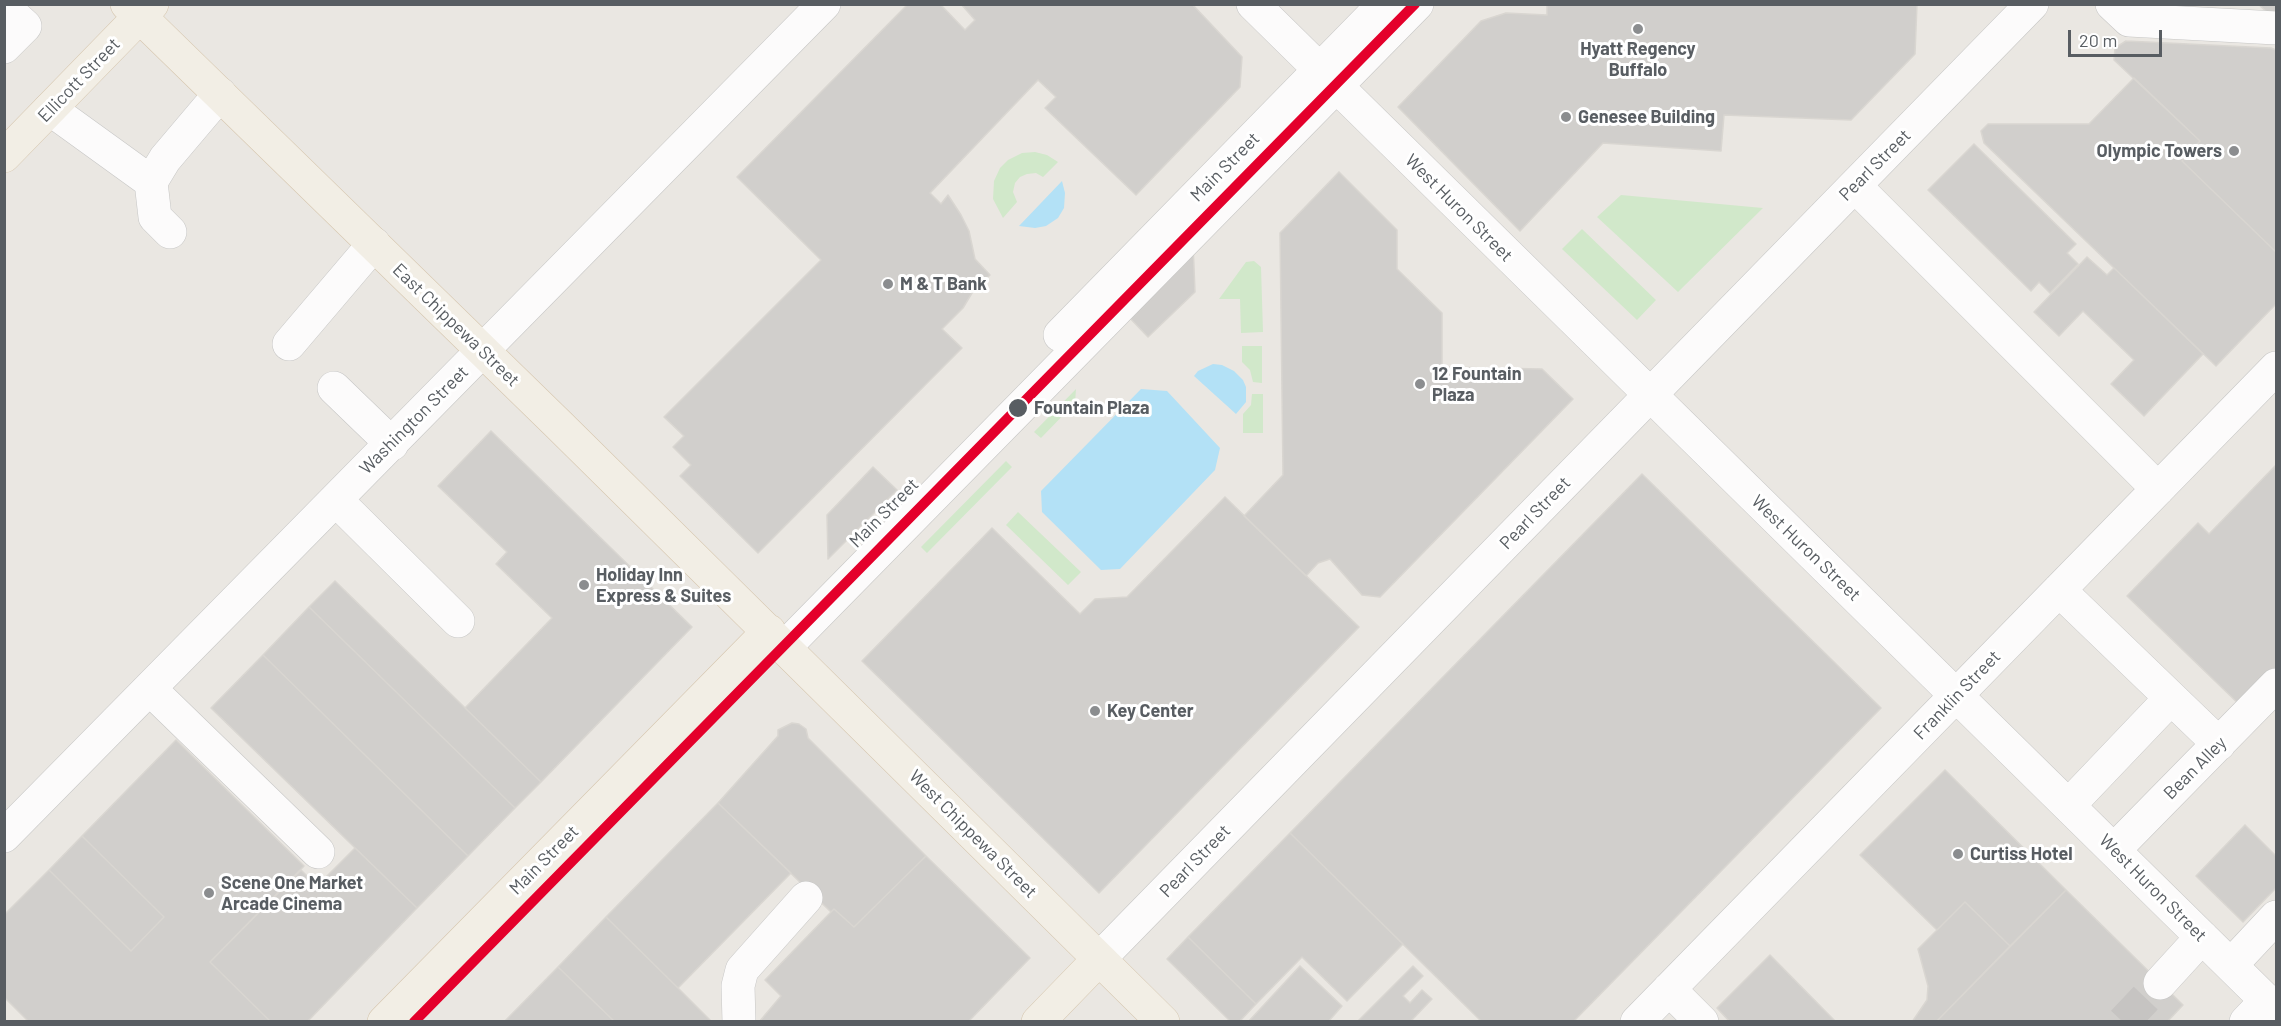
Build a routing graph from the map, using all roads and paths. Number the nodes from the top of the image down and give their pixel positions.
1 (824, 4) edge
2 (1253, 4) edge
3 (1384, 4) edge
4 (1417, 4) edge
5 (2032, 4) edge
6 (2112, 4) edge
7 (4, 8) edge
8 (140, 8) edge
9 (2277, 28) edge
10 (4, 47) edge
11 (1331, 81) junction
12 (220, 94) junction
13 (50, 110) junction
14 (4, 156) edge
15 (151, 182) junction
16 (1855, 186) junction
17 (170, 232) dead end
18 (374, 244) junction
19 (289, 344) dead end
20 (483, 351) junction
21 (2277, 368) edge
22 (334, 388) dead end
23 (1650, 396) junction
24 (392, 444) junction
25 (2158, 489) junction
26 (336, 500) junction
27 (2059, 590) junction
28 (458, 621) dead end
29 (779, 642) junction
30 (150, 689) junction
31 (1956, 695) junction
32 (2171, 698) junction
33 (2271, 702) edge
34 (2218, 744) junction
35 (2069, 805) junction
36 (4, 836) edge
37 (2114, 850) junction
38 (318, 852) dead end
39 (806, 898) dead end
40 (2277, 917) edge
41 (2202, 937) junction
42 (1099, 959) junction
43 (2231, 965) junction
44 (2160, 983) tunnel mouth
45 (1669, 989) junction
46 (2263, 1010) edge
47 (384, 1022) edge
48 (416, 1022) edge
49 (739, 1022) edge
50 (1038, 1022) edge
51 (1163, 1022) edge
52 (1637, 1022) edge
53 (1702, 1022) edge

1 - 20 street, Washington Street
2 - 11 street, West Huron Street
3 - 11 street, Main Street
4 - 11 street, Main Street
5 - 16 street, Pearl Street
6 - 9 street
7 - 10 street
8 - 12 main road, East Chippewa Street
8 - 13 main road, Ellicott Street
11 - 23 street, West Huron Street
11 - 29 street, Main Street
12 - 15 street
12 - 18 main road, East Chippewa Street
13 - 14 main road, Ellicott Street
13 - 15 street
15 - 17 street
16 - 23 street, Pearl Street
16 - 25 street
18 - 19 street
18 - 20 main road, East Chippewa Street
20 - 24 street, Washington Street
20 - 29 main road, East Chippewa Street
21 - 25 street, Franklin Street
22 - 24 street
23 - 31 street, West Huron Street
23 - 42 street, Pearl Street
24 - 26 street, Washington Street
25 - 27 street, Franklin Street
26 - 28 street
26 - 30 street, Washington Street
27 - 31 street, Franklin Street
27 - 32 street
29 - 42 main road, West Chippewa Street
29 - 47 main road, Main Street
29 - 48 main road, Main Street
30 - 36 street, Washington Street
30 - 38 street
31 - 35 street, West Huron Street
31 - 45 street, Franklin Street
32 - 34 street
32 - 35 street
33 - 34 street, Bean Alley
34 - 37 street, Bean Alley
35 - 37 street, West Huron Street
37 - 41 street, West Huron Street
39 - 49 street
40 - 43 street
41 - 43 street, West Huron Street
41 - 44 street
42 - 50 main road, Pearl Street
42 - 51 main road, West Chippewa Street
43 - 46 street, West Huron Street
45 - 52 street, Franklin Street
45 - 53 street

